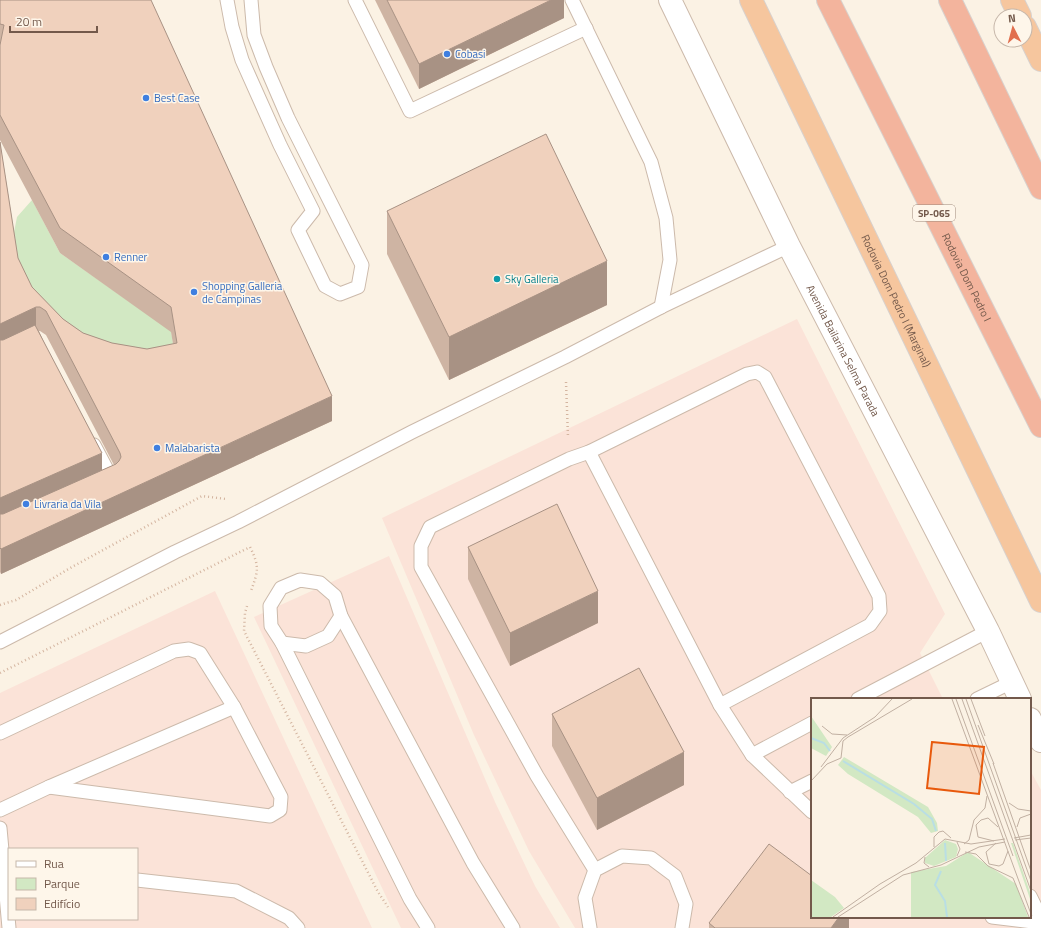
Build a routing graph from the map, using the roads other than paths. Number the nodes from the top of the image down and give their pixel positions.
1 (227, 0) edge
2 (251, 0) edge
3 (355, 0) edge
4 (572, 0) edge
5 (670, 0) edge
6 (751, 0) edge
7 (828, 0) edge
8 (950, 0) edge
9 (586, 28) junction
10 (1033, 44) edge
11 (1041, 60) edge
12 (1041, 188) edge
13 (789, 246) junction
14 (661, 307) junction
15 (1041, 426) edge
16 (87, 431) edge
17 (588, 452) junction
18 (100, 486) edge
19 (1041, 601) edge
20 (341, 616) junction
21 (988, 631) junction
22 (0, 642) edge
23 (282, 643) junction
24 (1016, 690) edge
25 (860, 698) edge
26 (981, 698) edge
27 (720, 705) junction
28 (234, 707) junction
29 (1031, 720) edge
30 (811, 724) edge
31 (0, 733) edge
32 (1041, 741) edge
33 (752, 755) junction
34 (811, 782) edge
35 (49, 787) junction
36 (790, 792) junction
37 (0, 810) edge
38 (811, 811) edge
39 (0, 828) edge
40 (595, 870) junction
41 (5, 875) edge
42 (138, 880) edge
43 (1031, 898) edge
44 (8, 915) edge
45 (1000, 918) edge
46 (1041, 918) edge
47 (1041, 923) edge
48 (298, 928) edge
49 (428, 928) edge
50 (513, 928) edge
51 (590, 928) edge
52 (682, 928) edge

1 - 2 lane
3 - 9 lane
4 - 9 lane
5 - 13 street, Avenida Bailarina Selma Parada
6 - 19 highway, Rodovia Dom Pedro I (Marginal)
7 - 15 highway, Rodovia Dom Pedro I / SP-065
8 - 12 highway
9 - 14 lane
10 - 11 highway
13 - 14 lane
13 - 21 street, Avenida Bailarina Selma Parada
14 - 22 lane
16 - 18 lane
17 - 27 lane
17 - 27 lane
17 - 40 lane
20 - 23 lane
20 - 23 lane
20 - 50 lane
21 - 24 street, Avenida Bailarina Selma Parada
21 - 25 lane
23 - 49 lane
24 - 26 lane
27 - 33 lane
28 - 31 lane
28 - 35 lane
28 - 35 lane
29 - 32 street
30 - 33 lane
33 - 36 lane
34 - 36 lane
35 - 37 lane
36 - 38 lane
39 - 41 lane
40 - 51 lane
40 - 52 lane
41 - 44 lane
42 - 48 lane
43 - 46 lane
45 - 47 lane

